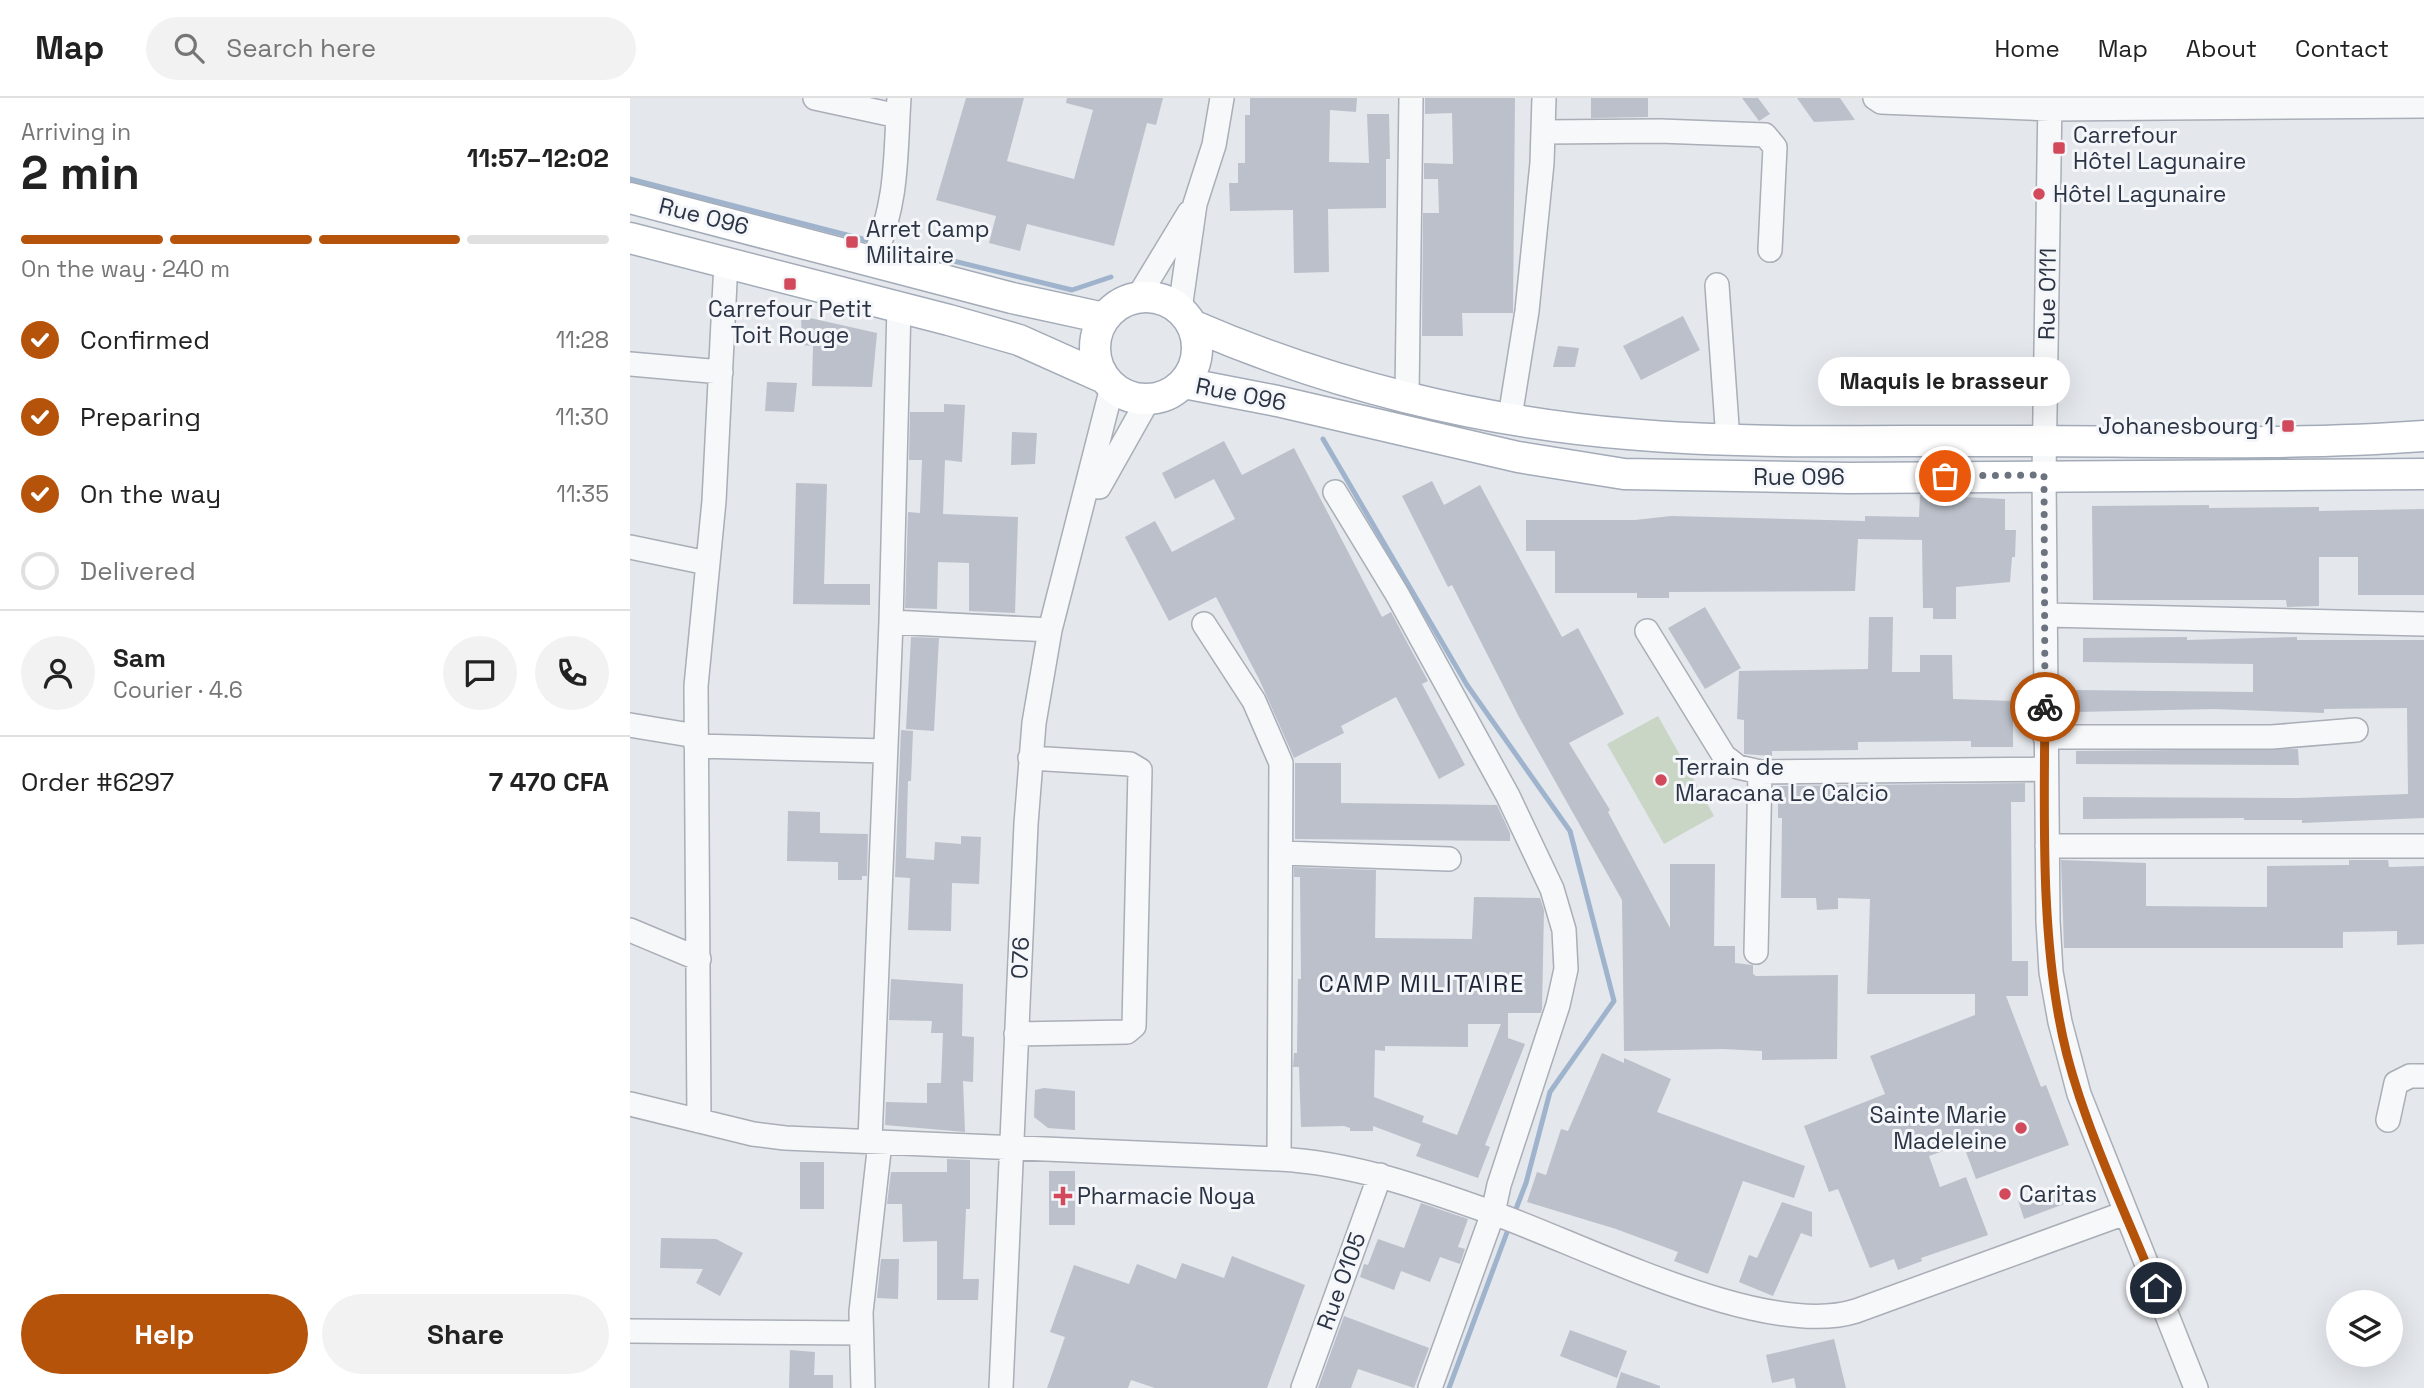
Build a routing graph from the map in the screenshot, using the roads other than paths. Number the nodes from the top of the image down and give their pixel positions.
1 (815, 98) edge
2 (1222, 98) edge
3 (1411, 98) edge
4 (1544, 98) edge
5 (1875, 98) edge
6 (2050, 104) edge
7 (2424, 106) edge
8 (898, 107) edge
9 (1544, 132) junction
10 (630, 198) edge
11 (1195, 204) junction
12 (630, 238) edge
13 (1770, 250) dead end
14 (874, 259) junction
15 (726, 262) junction
16 (1717, 285) dead end
17 (1138, 297) junction
18 (899, 306) junction
19 (1186, 317) junction
20 (1104, 318) junction
21 (630, 364) edge
22 (720, 372) junction
23 (1108, 383) junction
24 (1184, 383) junction
25 (1406, 396) junction
26 (1148, 400) junction
27 (1510, 418) junction
28 (2424, 436) edge
29 (1728, 440) junction
30 (2045, 441) junction
31 (2424, 474) edge
32 (2044, 475) junction
33 (1335, 492) dead end
34 (1077, 534) junction
35 (630, 547) edge
36 (706, 563) junction
37 (2047, 615) junction
38 (891, 622) junction
39 (1203, 624) dead end
40 (2424, 624) edge
41 (1050, 630) junction
42 (1647, 631) dead end
43 (630, 725) edge
44 (2356, 730) dead end
45 (2045, 737) junction
46 (696, 741) junction
47 (885, 751) junction
48 (1030, 758) junction
49 (2046, 769) junction
50 (1759, 772) junction
51 (2047, 846) junction
52 (2424, 846) edge
53 (1283, 853) junction
54 (1448, 859) dead end
55 (630, 930) edge
56 (1756, 953) dead end
57 (699, 959) junction
58 (1016, 1034) junction
59 (2424, 1076) edge
60 (630, 1104) edge
61 (2388, 1120) dead end
62 (699, 1121) junction
63 (875, 1141) junction
64 (1011, 1150) junction
65 (1279, 1158) junction
66 (1380, 1175) junction
67 (1493, 1213) junction
68 (2125, 1213) junction
69 (630, 1331) edge
70 (862, 1334) junction
71 (863, 1388) edge
72 (1001, 1388) edge
73 (1303, 1388) edge
74 (1430, 1388) edge
75 (2196, 1388) edge

1 - 8 street
2 - 11 street
3 - 25 street
4 - 9 street
5 - 6 street
6 - 7 street
6 - 30 street, Rue O111
8 - 14 street
9 - 13 street
9 - 27 street
10 - 14 main road, Rue O96
11 - 17 street
11 - 19 street
12 - 15 main road, Rue O96
14 - 20 main road, Rue O96
15 - 18 main road, Rue O96
15 - 22 street
16 - 29 street
17 - 19 main road
17 - 20 main road
18 - 23 main road, Rue O96
18 - 38 street
19 - 24 main road
19 - 25 main road, Rue O96
20 - 23 main road
21 - 22 street
22 - 36 street
23 - 26 main road
23 - 34 street
24 - 26 main road
24 - 32 main road, Rue O96
25 - 27 main road, Rue O96
26 - 34 street
27 - 29 main road, Rue O96
28 - 30 main road, Rue O96
29 - 30 main road, Rue O96
30 - 32 street, Rue O111
31 - 32 main road, Rue O96
32 - 37 street, Rue O111
33 - 67 street
34 - 41 street, O76
35 - 36 street
36 - 46 street
37 - 40 street
37 - 45 street, Rue O111
38 - 41 street
38 - 47 street
39 - 53 street
41 - 48 street, O76
42 - 50 street
43 - 46 street
44 - 45 street
45 - 49 street, Rue O111
46 - 47 street
46 - 57 street
47 - 63 street
48 - 58 street, O76
48 - 58 street
49 - 50 street
49 - 51 street, Rue O111
50 - 56 street
51 - 52 street
51 - 68 street, Rue O111
53 - 54 street
53 - 65 street
55 - 57 street
57 - 62 street
58 - 64 street, O76
59 - 61 street
60 - 62 street
62 - 63 street
63 - 64 street
63 - 70 street
64 - 65 street
64 - 72 street, O76
65 - 66 street
66 - 67 street
66 - 73 street, Rue O105
67 - 68 street
67 - 74 street
68 - 75 street, Rue O111
69 - 70 street
70 - 71 street

